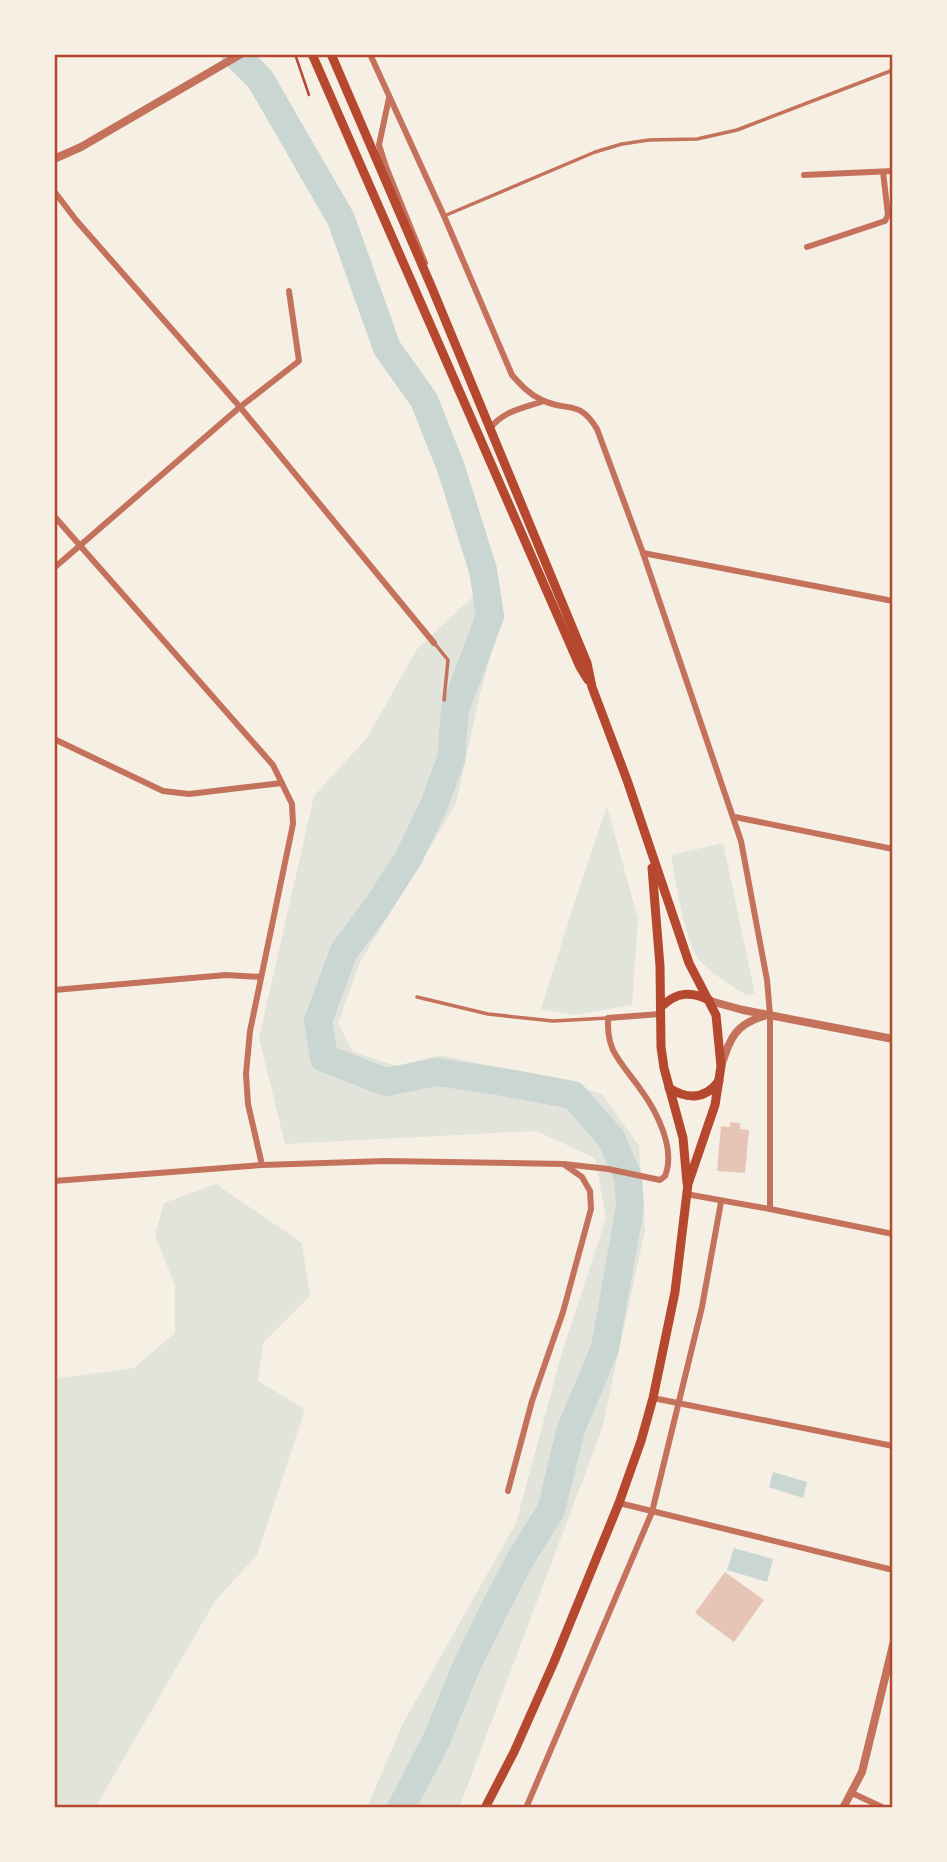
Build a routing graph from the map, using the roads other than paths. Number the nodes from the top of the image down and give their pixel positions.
1 (241, 54) edge
2 (312, 54) edge
3 (331, 54) edge
4 (370, 54) edge
5 (893, 69) edge
6 (389, 98) junction
7 (54, 159) edge
8 (893, 171) edge
9 (883, 172) junction
10 (804, 175) dead end
11 (54, 191) edge
12 (444, 216) junction
13 (807, 247) dead end
14 (432, 288) junction
15 (289, 291) dead end
16 (544, 401) junction
17 (240, 407) junction
18 (491, 429) junction
19 (54, 516) edge
20 (80, 546) junction
21 (643, 553) junction
22 (54, 568) edge
23 (893, 601) edge
24 (434, 643) joint
25 (592, 687) junction
26 (444, 700) dead end
27 (54, 739) edge
28 (282, 783) junction
29 (735, 817) junction
30 (893, 849) edge
31 (650, 852) junction
32 (261, 977) junction
33 (54, 990) edge
34 (417, 997) dead end
35 (710, 1000) junction
36 (661, 1010) junction
37 (770, 1014) junction
38 (608, 1018) junction
39 (893, 1039) edge
40 (721, 1066) junction
41 (720, 1079) junction
42 (669, 1088) junction
43 (564, 1164) junction
44 (262, 1165) junction
45 (54, 1181) edge
46 (687, 1189) junction
47 (722, 1202) junction
48 (770, 1209) junction
49 (893, 1234) edge
50 (653, 1398) junction
51 (680, 1405) junction
52 (893, 1446) edge
53 (508, 1491) dead end
54 (619, 1503) junction
55 (652, 1513) junction
56 (893, 1570) edge
57 (893, 1645) edge
58 (513, 1752) junction
59 (852, 1793) junction
60 (485, 1808) edge
61 (492, 1808) edge
62 (526, 1808) edge
63 (843, 1808) edge
64 (884, 1808) edge

1 - 7 street
2 - 25 main road
3 - 14 main road
4 - 6 street
5 - 12 lane
6 - 12 street
6 - 14 street
8 - 9 street
9 - 10 street
9 - 13 street
11 - 17 street
12 - 16 street
14 - 18 main road
15 - 17 street
16 - 18 street
16 - 21 street
17 - 20 street
17 - 24 street
18 - 25 main road
19 - 20 street
20 - 22 street
20 - 28 street
21 - 23 street
21 - 29 street
24 - 26 lane
25 - 31 main road
27 - 28 street
28 - 32 street
29 - 30 street
29 - 37 street
31 - 35 main road
31 - 36 main road
32 - 33 street
32 - 44 street
34 - 38 lane
35 - 36 main road
35 - 37 street
35 - 40 main road
36 - 38 street
36 - 42 main road
37 - 39 street
37 - 40 street
37 - 48 street
38 - 43 street
40 - 41 main road
41 - 42 main road
41 - 46 main road
42 - 46 main road
43 - 44 street
43 - 53 street
44 - 45 street
46 - 47 street
46 - 50 main road
47 - 48 street
47 - 51 street
48 - 49 street
50 - 51 street
50 - 54 main road
51 - 52 street
51 - 55 street
54 - 55 street
54 - 58 main road
55 - 56 street
55 - 62 street
57 - 59 street
58 - 60 main road
58 - 61 main road
59 - 63 street
59 - 64 street

